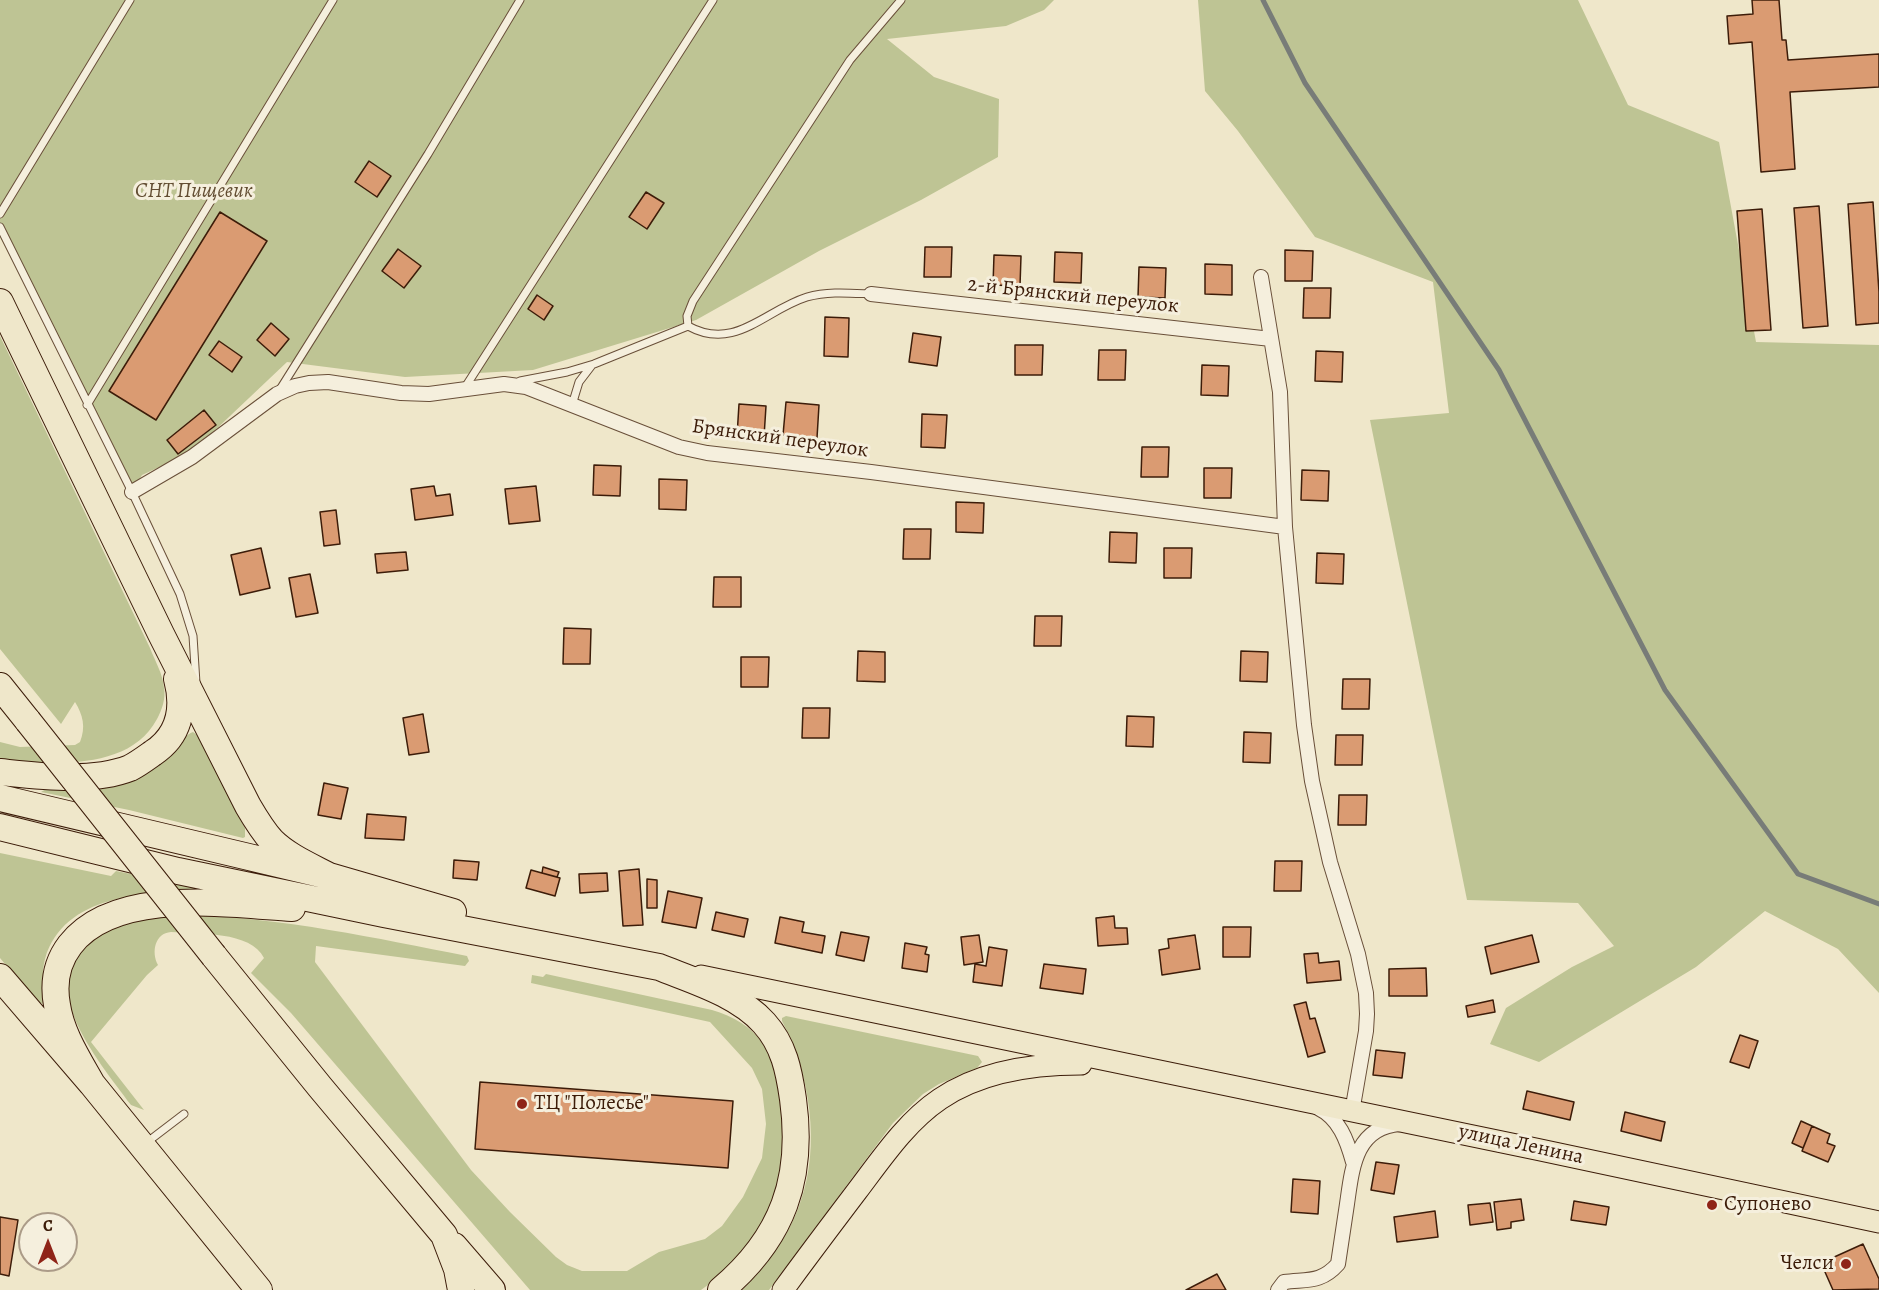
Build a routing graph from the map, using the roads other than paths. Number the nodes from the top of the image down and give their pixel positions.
1 (130, 0) edge
2 (333, 0) edge
3 (520, 0) edge
4 (713, 0) edge
5 (901, 0) edge
6 (0, 214) edge
7 (0, 227) edge
8 (1261, 277) dead end
9 (871, 294) joint
10 (0, 302) edge
11 (688, 326) junction
12 (1271, 339) junction
13 (594, 364) junction
14 (504, 384) junction
15 (464, 389) junction
16 (277, 394) junction
17 (87, 405) junction
18 (572, 406) junction
19 (132, 492) junction
20 (1285, 527) junction
21 (161, 634) junction
22 (0, 686) edge
23 (198, 710) junction
24 (0, 772) edge
25 (0, 798) edge
26 (0, 827) edge
27 (329, 876) junction
28 (384, 914) junction
29 (597, 954) junction
30 (659, 968) junction
31 (0, 977) edge
32 (1162, 1072) junction
33 (92, 1084) junction
34 (1309, 1103) junction
35 (1352, 1112) junction
36 (184, 1114) dead end
37 (1417, 1123) junction
38 (142, 1146) junction
39 (1353, 1162) junction
40 (1879, 1222) edge
41 (444, 1235) junction
42 (491, 1289) edge
43 (259, 1290) edge
44 (461, 1290) edge
45 (721, 1290) edge
46 (783, 1290) edge
47 (1278, 1290) edge

1 - 6 lane
2 - 17 lane
3 - 16 lane
4 - 15 lane
5 - 11 lane
7 - 17 lane
8 - 12 street
9 - 11 lane
9 - 12 street, 2-й Брянский переулок
10 - 21 highway
11 - 13 lane
12 - 20 street
13 - 14 lane
13 - 18 lane
14 - 15 street, Брянский переулок
14 - 18 street, Брянский переулок
15 - 16 street, Брянский переулок
16 - 19 street, Брянский переулок
17 - 19 lane
18 - 20 street, Брянский переулок
19 - 23 lane
20 - 35 street
21 - 23 highway
21 - 24 highway
22 - 41 highway, bridge
23 - 27 highway
25 - 27 highway
26 - 28 highway
27 - 29 highway
28 - 29 highway
28 - 33 highway
29 - 30 highway
30 - 32 main road
30 - 45 highway
31 - 33 highway
32 - 34 main road, улица Ленина
32 - 46 main road
33 - 38 highway
34 - 35 main road, улица Ленина
34 - 39 street
35 - 37 main road, улица Ленина
36 - 38 lane
37 - 39 street
37 - 40 main road, улица Ленина
38 - 43 highway
39 - 47 street
41 - 42 highway
41 - 44 highway

